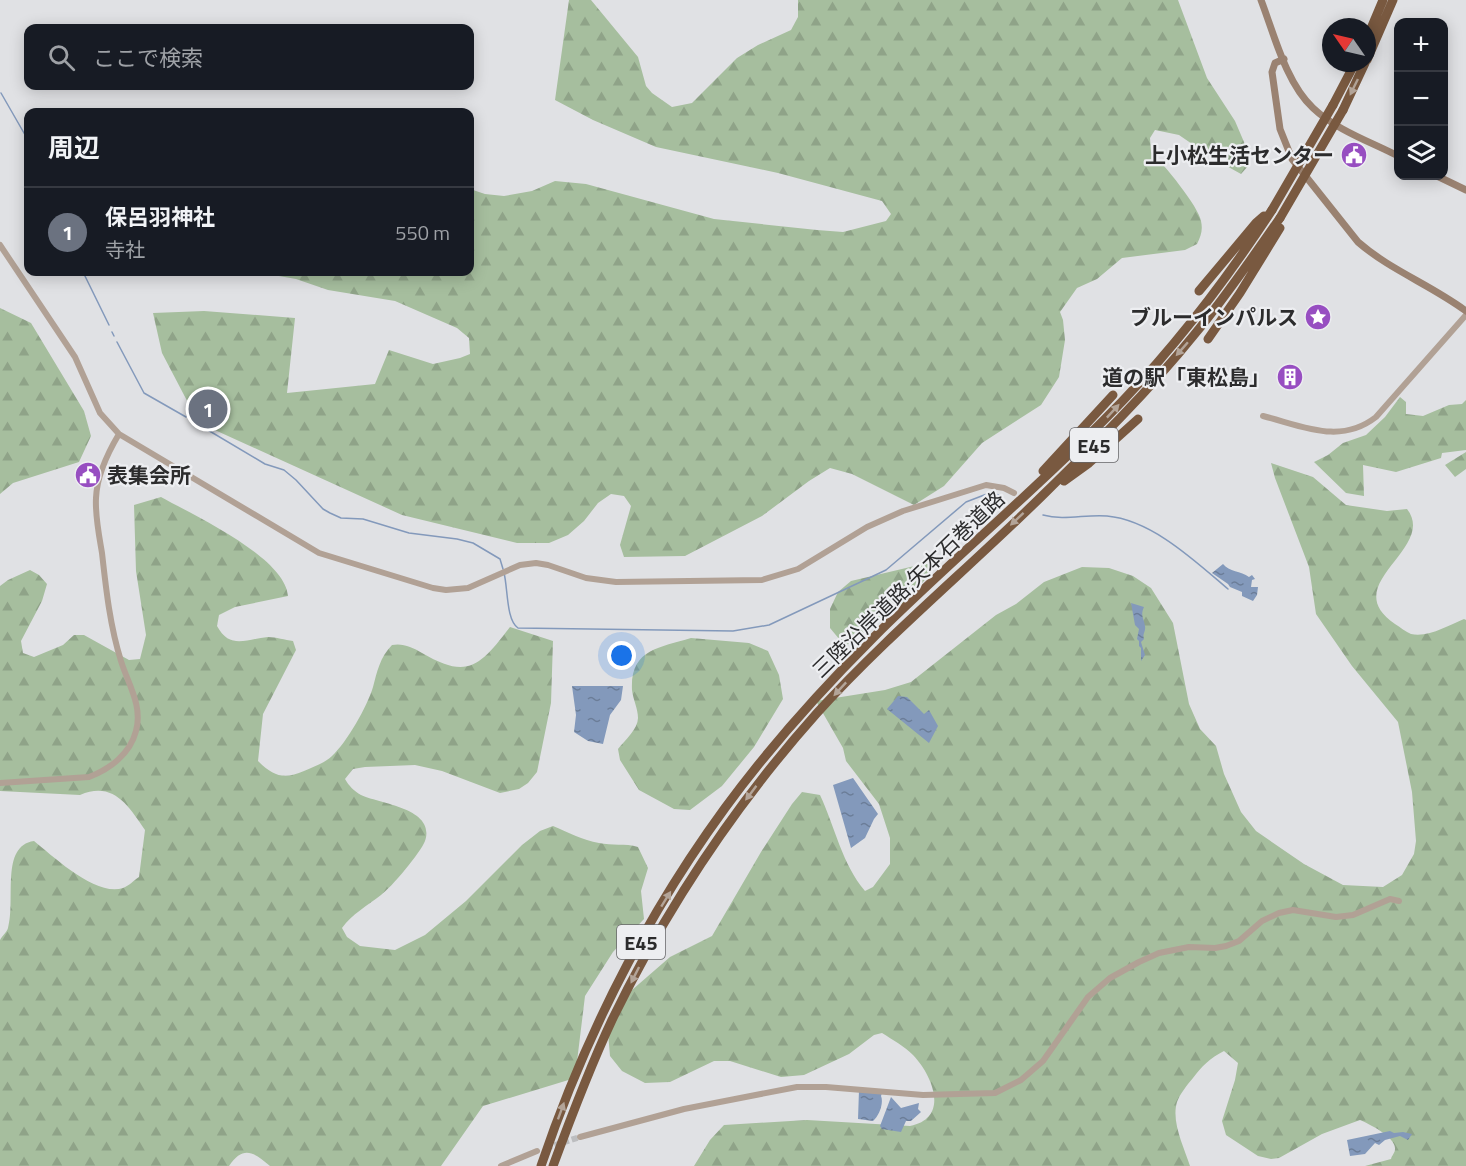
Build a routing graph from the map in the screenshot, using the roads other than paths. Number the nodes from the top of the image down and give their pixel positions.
1 (1262, 0) edge
2 (1383, 0) edge
3 (1393, 0) edge
4 (1375, 18) edge
5 (1376, 38) edge
6 (1284, 59) junction
7 (1350, 72) edge
8 (1361, 72) edge
9 (1394, 154) edge
10 (1445, 180) edge
11 (1466, 190) edge
12 (1272, 210) junction
13 (1282, 219) junction
14 (0, 245) edge
15 (1199, 291) dead end
16 (1466, 311) edge
17 (1466, 315) edge
18 (1208, 339) dead end
19 (1113, 395) dead end
20 (1263, 416) dead end
21 (1138, 419) dead end
22 (119, 434) junction
23 (1014, 492) dead end
24 (1042, 496) junction
25 (968, 549) junction
26 (0, 783) edge
27 (1399, 901) dead end
28 (580, 1137) tunnel mouth
29 (537, 1151) tunnel mouth
30 (501, 1166) edge
31 (541, 1166) edge
32 (553, 1166) edge

1 - 6 main road
2 - 4 highway
3 - 5 highway, 三陸沿岸道路;矢本石巻道路 / E45
6 - 9 main road
6 - 16 main road
7 - 12 highway, 三陸沿岸道路;矢本石巻道路 / E45, bridge
8 -> 13 highway, 三陸沿岸道路;矢本石巻道路 / E45, bridge
10 - 11 main road
12 - 15 highway
25 -> 12 highway, 三陸沿岸道路;矢本石巻道路 / E45
13 - 18 highway
13 -> 24 highway, 三陸沿岸道路;矢本石巻道路 / E45
14 - 22 street
17 - 20 street
19 - 25 highway
21 - 24 highway
22 - 23 street
22 - 26 street
24 -> 32 highway, 三陸沿岸道路;矢本石巻道路 / E45
31 -> 25 highway, 三陸沿岸道路;矢本石巻道路 / E45
27 - 28 street
29 - 30 street

